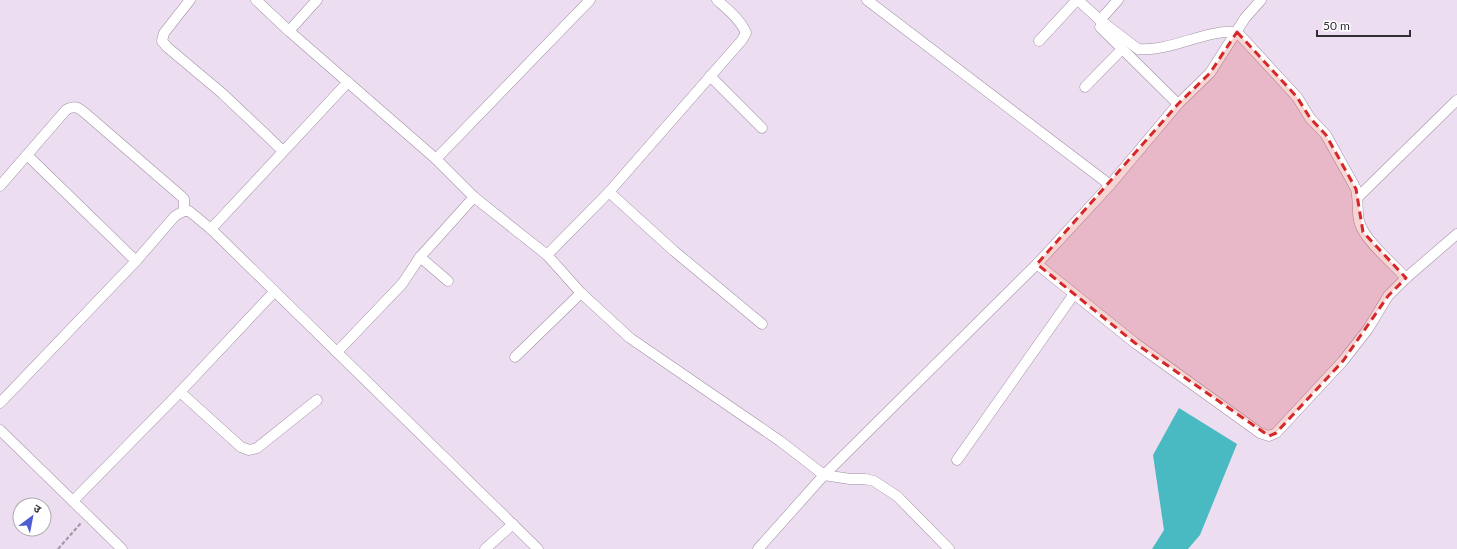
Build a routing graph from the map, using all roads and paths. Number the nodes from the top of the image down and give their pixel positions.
1 (190, 0) edge
2 (256, 0) edge
3 (316, 0) edge
4 (590, 0) edge
5 (717, 0) edge
6 (867, 0) edge
7 (1118, 0) edge
8 (1261, 0) edge
9 (1074, 1) edge
10 (1100, 20) junction
11 (289, 31) junction
12 (1237, 32) junction
13 (1039, 42) dead end
14 (1122, 49) junction
15 (710, 76) junction
16 (348, 82) junction
17 (1085, 87) dead end
18 (1457, 100) edge
19 (1178, 104) junction
20 (762, 128) dead end
21 (283, 151) junction
22 (27, 156) junction
23 (436, 159) junction
24 (1110, 185) junction
25 (0, 186) edge
26 (609, 192) junction
27 (474, 197) junction
28 (1358, 197) junction
29 (184, 211) junction
30 (211, 229) junction
31 (1457, 234) edge
32 (547, 255) junction
33 (420, 256) junction
34 (136, 261) junction
35 (1037, 264) junction
36 (1406, 278) junction
37 (448, 281) dead end
38 (274, 292) junction
39 (581, 293) junction
40 (1074, 294) junction
41 (762, 324) dead end
42 (337, 352) junction
43 (515, 357) dead end
44 (180, 392) junction
45 (317, 400) dead end
46 (0, 403) edge
47 (0, 430) edge
48 (957, 460) dead end
49 (824, 475) junction
50 (73, 501) junction
51 (87, 514) junction
52 (513, 524) junction
53 (58, 549) edge
54 (122, 549) edge
55 (485, 549) edge
56 (538, 549) edge
57 (758, 549) edge
58 (949, 549) edge

1 - 21 street
2 - 11 street
3 - 11 street
4 - 23 street
5 - 15 street
6 - 24 street
7 - 10 street
8 - 12 street
9 - 10 street
9 - 13 street
9 - 14 street
10 - 12 street
11 - 16 street
12 - 19 street
12 - 28 street
14 - 17 street
14 - 19 street
15 - 20 street
15 - 26 street
16 - 21 street
16 - 23 street
18 - 28 street
19 - 24 street
21 - 30 street
22 - 25 street
22 - 29 street
22 - 34 street
23 - 27 street
24 - 35 street
26 - 32 street
26 - 41 street
27 - 32 street
27 - 33 street
28 - 36 street
29 - 30 street
29 - 34 street
30 - 38 street
31 - 36 street
32 - 39 street
33 - 37 street
33 - 42 street
34 - 46 street
35 - 40 street
35 - 49 street
36 - 40 street
38 - 42 street
38 - 44 street
39 - 43 street
39 - 49 street
40 - 48 street
42 - 52 street
44 - 45 street
44 - 50 street
47 - 50 street
49 - 57 street
49 - 58 street
50 - 51 street
51 - 53 path
51 - 54 street
52 - 55 street
52 - 56 street

